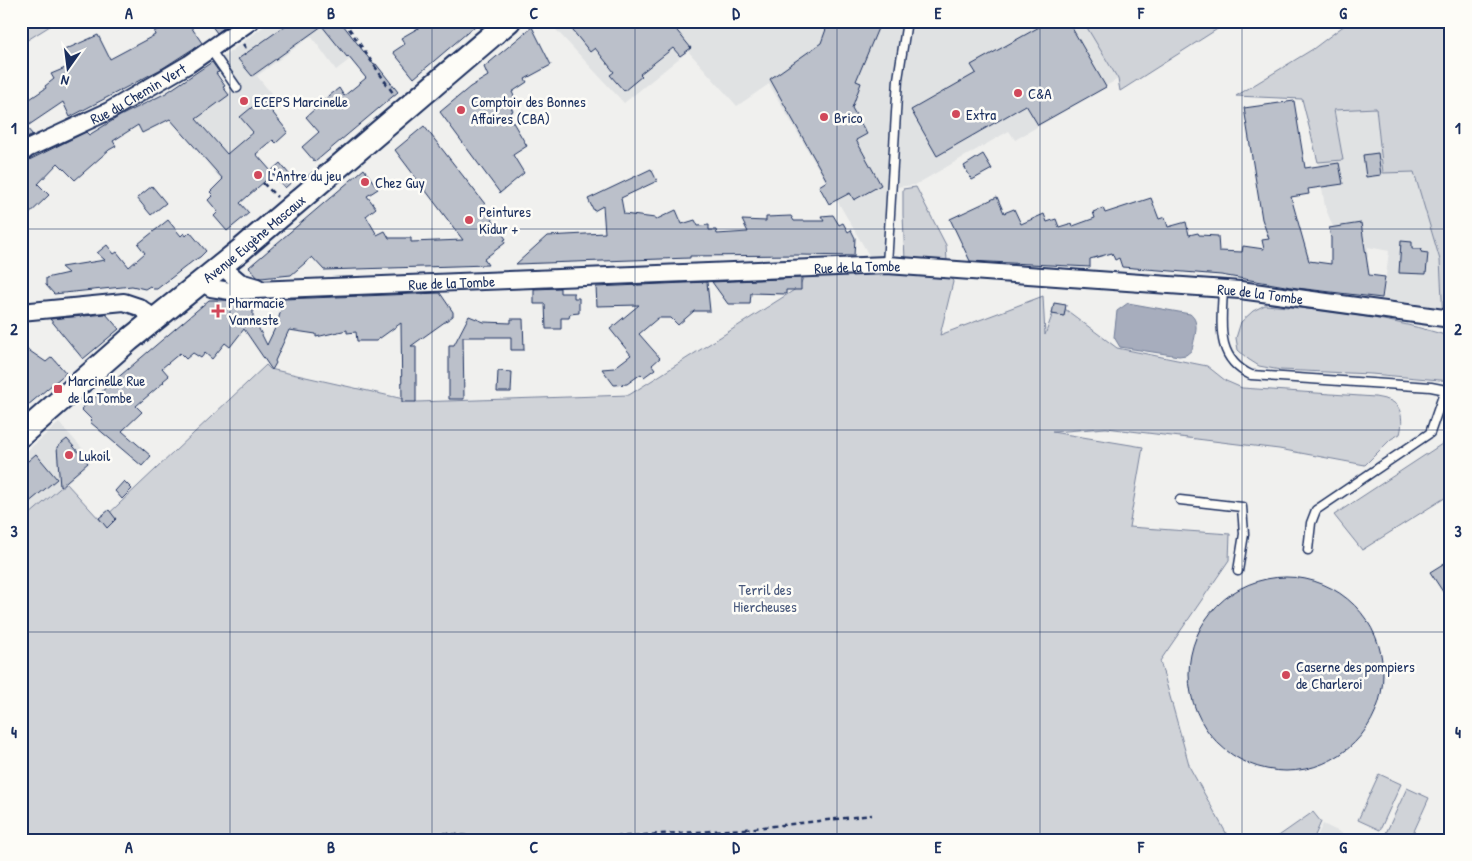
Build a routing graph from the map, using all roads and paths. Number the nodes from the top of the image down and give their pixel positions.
1 (251, 21) edge
2 (344, 21) edge
3 (509, 21) edge
4 (906, 21) edge
5 (210, 49) junction
6 (237, 88) dead end
7 (404, 110) junction
8 (21, 154) edge
9 (887, 265) junction
10 (221, 266) junction
11 (202, 282) junction
12 (262, 288) junction
13 (1223, 288) junction
14 (21, 312) edge
15 (155, 319) junction
16 (1451, 319) edge
17 (1448, 391) edge
18 (21, 435) edge
19 (1180, 500) dead end
20 (1308, 550) dead end
21 (1238, 571) dead end
22 (872, 815) dead end
23 (746, 829) junction
24 (440, 840) edge
25 (500, 840) edge
26 (562, 840) edge
27 (730, 840) edge

1 - 5 street, Rue du Chemin Vert
2 - 7 path
3 - 7 main road, Avenue Eugène Mascaux
4 - 9 lane
5 - 6 lane
5 - 8 street, Rue du Chemin Vert
7 - 10 main road, Avenue Eugène Mascaux
9 - 12 street, Rue de la Tombe
9 - 13 street, Rue de la Tombe
10 - 11 main road, Avenue Eugène Mascaux
10 - 12 street, Rue de la Tombe
11 - 12 street, Rue de la Tombe
11 - 15 main road, Avenue Eugène Mascaux
13 - 16 street, Rue de la Tombe
13 - 17 lane
14 - 15 street
15 - 18 main road, Avenue Eugène Mascaux
17 - 20 lane
19 - 21 lane
22 - 23 path
23 - 26 path
23 - 27 path
24 - 25 path

